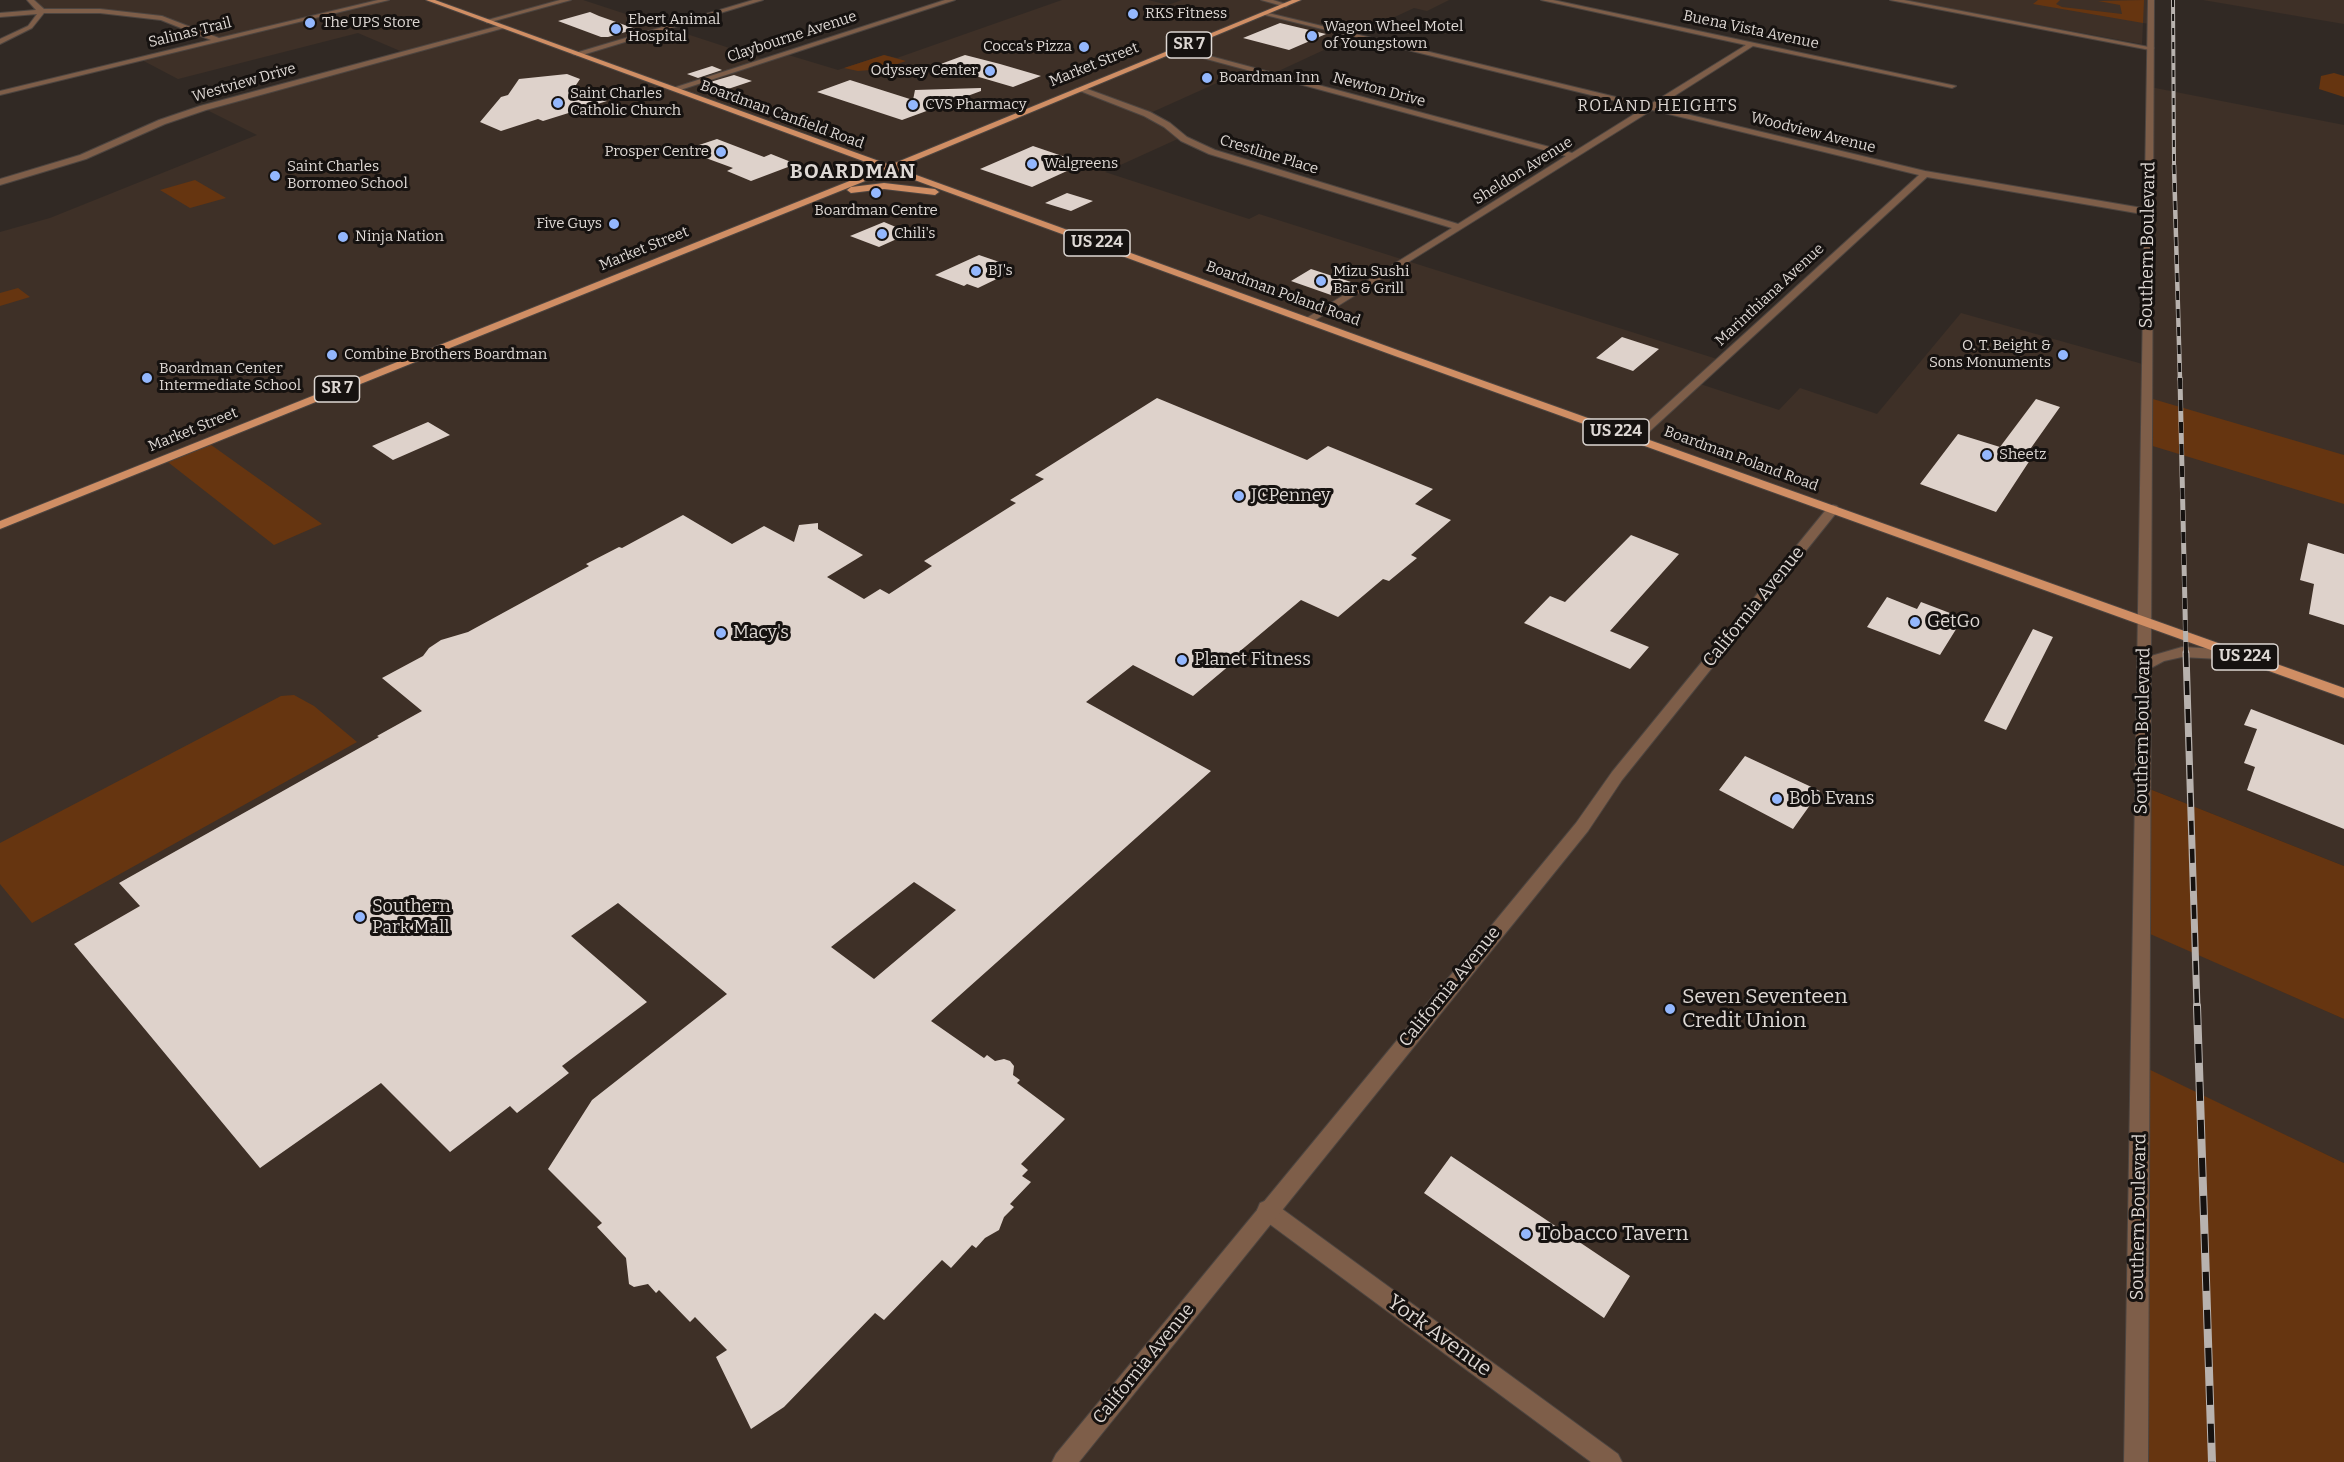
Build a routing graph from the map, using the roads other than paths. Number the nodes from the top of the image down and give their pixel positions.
1 (30, 0) edge
2 (386, 0) edge
3 (429, 0) edge
4 (568, 0) edge
5 (760, 0) edge
6 (952, 0) edge
7 (1264, 0) edge
8 (1298, 0) edge
9 (1544, 0) edge
10 (1893, 0) edge
11 (2151, 0) edge
12 (1286, 5) junction
13 (42, 11) junction
14 (1264, 14) junction
15 (0, 15) edge
16 (487, 21) junction
17 (502, 27) junction
18 (218, 40) junction
19 (0, 42) edge
20 (1752, 44) junction
21 (2150, 48) junction
22 (1177, 50) junction
23 (576, 54) junction
24 (1952, 86) dead end
25 (674, 89) junction
26 (1079, 89) junction
27 (0, 93) edge
28 (1651, 107) junction
29 (1574, 156) junction
30 (890, 168) junction
31 (1925, 174) junction
32 (0, 182) edge
33 (822, 195) junction
34 (984, 202) junction
35 (2148, 212) junction
36 (1459, 228) junction
37 (1309, 321) junction
38 (1635, 439) junction
39 (1833, 509) junction
40 (0, 525) edge
41 (2145, 621) junction
42 (2238, 655) junction
43 (2143, 666) junction
44 (2344, 693) edge
45 (1267, 1210) junction
46 (1064, 1462) edge
47 (1610, 1462) edge
48 (2136, 1462) edge

1 - 13 street
2 - 18 street, Salinas Trail
3 - 16 main road, Boardman Canfield Road / US 224
4 - 16 street
5 - 23 street
6 - 25 street, Claybourne Avenue
7 - 12 street
8 - 12 main road, Market Street / SR 7
9 - 20 street, Buena Vista Avenue
10 - 21 street
11 - 21 street, Southern Boulevard
12 - 14 main road, Market Street / SR 7
13 - 15 street
13 - 18 street
13 - 19 street
14 - 22 main road, Market Street / SR 7
14 - 28 street, Woodview Avenue
16 - 17 main road, Boardman Canfield Road / US 224
17 - 23 main road, Boardman Canfield Road / US 224
17 - 32 street, Westview Drive
18 - 27 street, Salinas Trail
20 - 24 street, Buena Vista Avenue
20 - 28 street, Sheldon Avenue
21 - 35 street, Southern Boulevard
22 - 26 main road, Market Street / SR 7
22 - 29 street, Newton Drive
23 - 25 main road, Boardman Canfield Road / US 224
25 - 30 main road, Boardman Canfield Road / US 224
26 - 30 main road, Market Street / SR 7
26 - 36 street, Crestline Place
28 - 29 street, Sheldon Avenue
28 - 31 street, Woodview Avenue
29 - 36 street, Sheldon Avenue
30 - 33 main road, Market Street / SR 7
30 - 34 main road, Boardman Poland Road / US 224
31 - 35 street, Woodview Avenue
31 - 38 street, Marinthiana Avenue
33 - 34 main road
33 - 40 main road, Market Street / SR 7
34 - 37 main road, Boardman Poland Road / US 224
35 - 41 street, Southern Boulevard
36 - 37 street, Sheldon Avenue
37 - 38 main road, Boardman Poland Road / US 224
38 - 39 main road, Boardman Poland Road / US 224
39 - 41 main road, Boardman Poland Road / US 224
39 - 45 street, California Avenue
41 - 42 main road, Boardman Poland Road / US 224
41 - 43 street, Southern Boulevard
42 - 43 street
42 - 44 main road, Boardman Poland Road / US 224
43 - 48 street, Southern Boulevard
45 - 46 street, California Avenue
45 - 47 street, York Avenue

